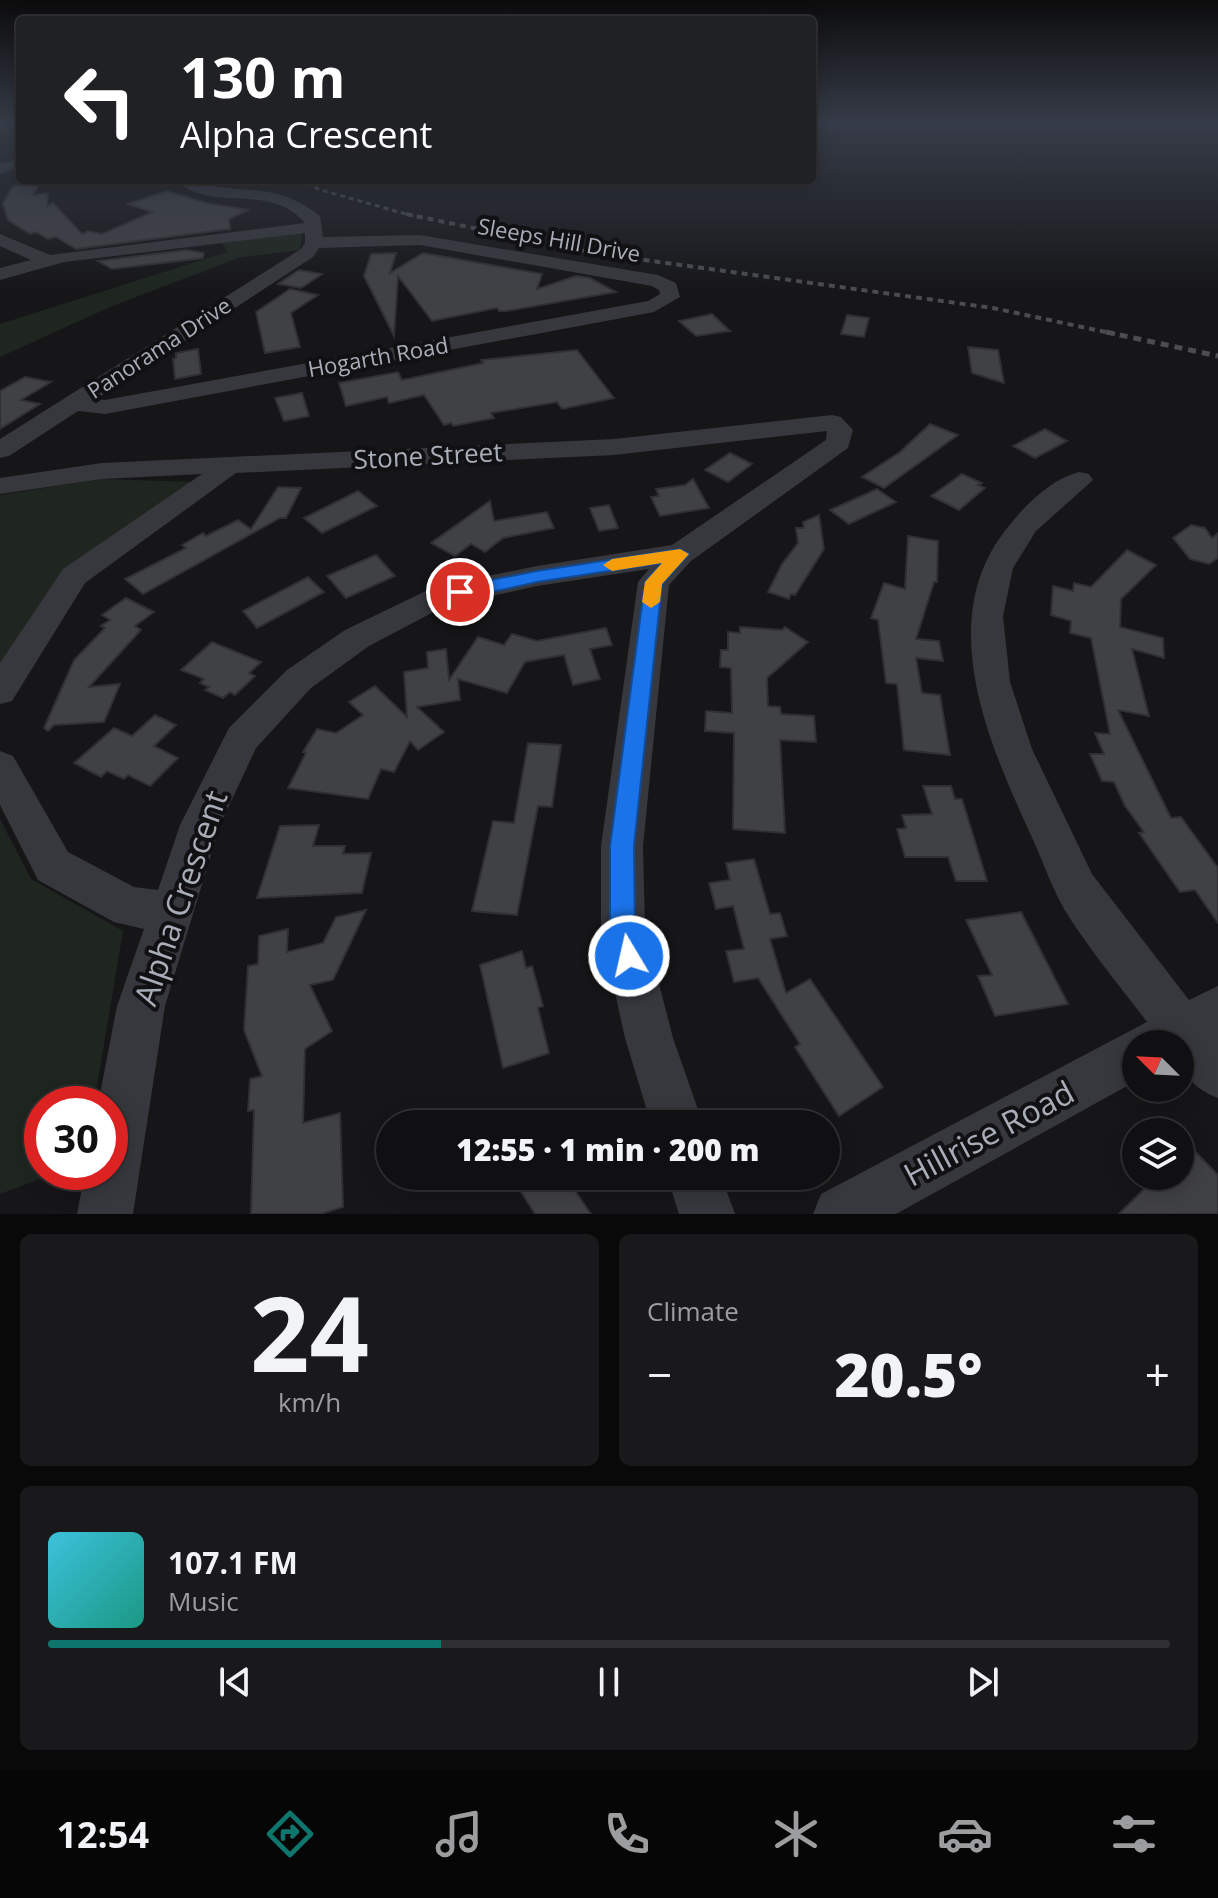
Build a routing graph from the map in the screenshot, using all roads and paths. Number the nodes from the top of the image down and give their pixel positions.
1 (198, 184) edge
2 (315, 235) junction
3 (0, 239) edge
4 (46, 260) junction
5 (0, 274) edge
6 (669, 287) joint
7 (73, 403) junction
8 (0, 450) edge
9 (228, 466) junction
10 (1079, 480) dead end
11 (0, 486) edge
12 (680, 554) junction
13 (0, 691) edge
14 (0, 767) edge
15 (172, 912) junction
16 (1185, 1028) edge
17 (1122, 1062) edge
18 (1218, 1073) edge
19 (672, 1110) edge
20 (699, 1190) edge
21 (105, 1214) edge
22 (707, 1214) edge
23 (841, 1214) edge

1 - 2 street
2 - 4 street, Sleeps Hill Drive
2 - 6 street, Sleeps Hill Drive
2 - 7 street, Panorama Drive
3 - 4 street
4 - 5 street, Sleeps Hill Drive
6 - 7 street, Hogarth Road
7 - 8 street, Panorama Drive
9 - 11 street, Stone Street
9 - 12 street, Stone Street
9 - 13 street
10 - 16 street
12 - 15 street, Alpha Crescent
12 - 19 street
14 - 15 street
15 - 21 street, Alpha Crescent
16 - 18 street
17 - 23 street, Hillrise Road
20 - 22 street

